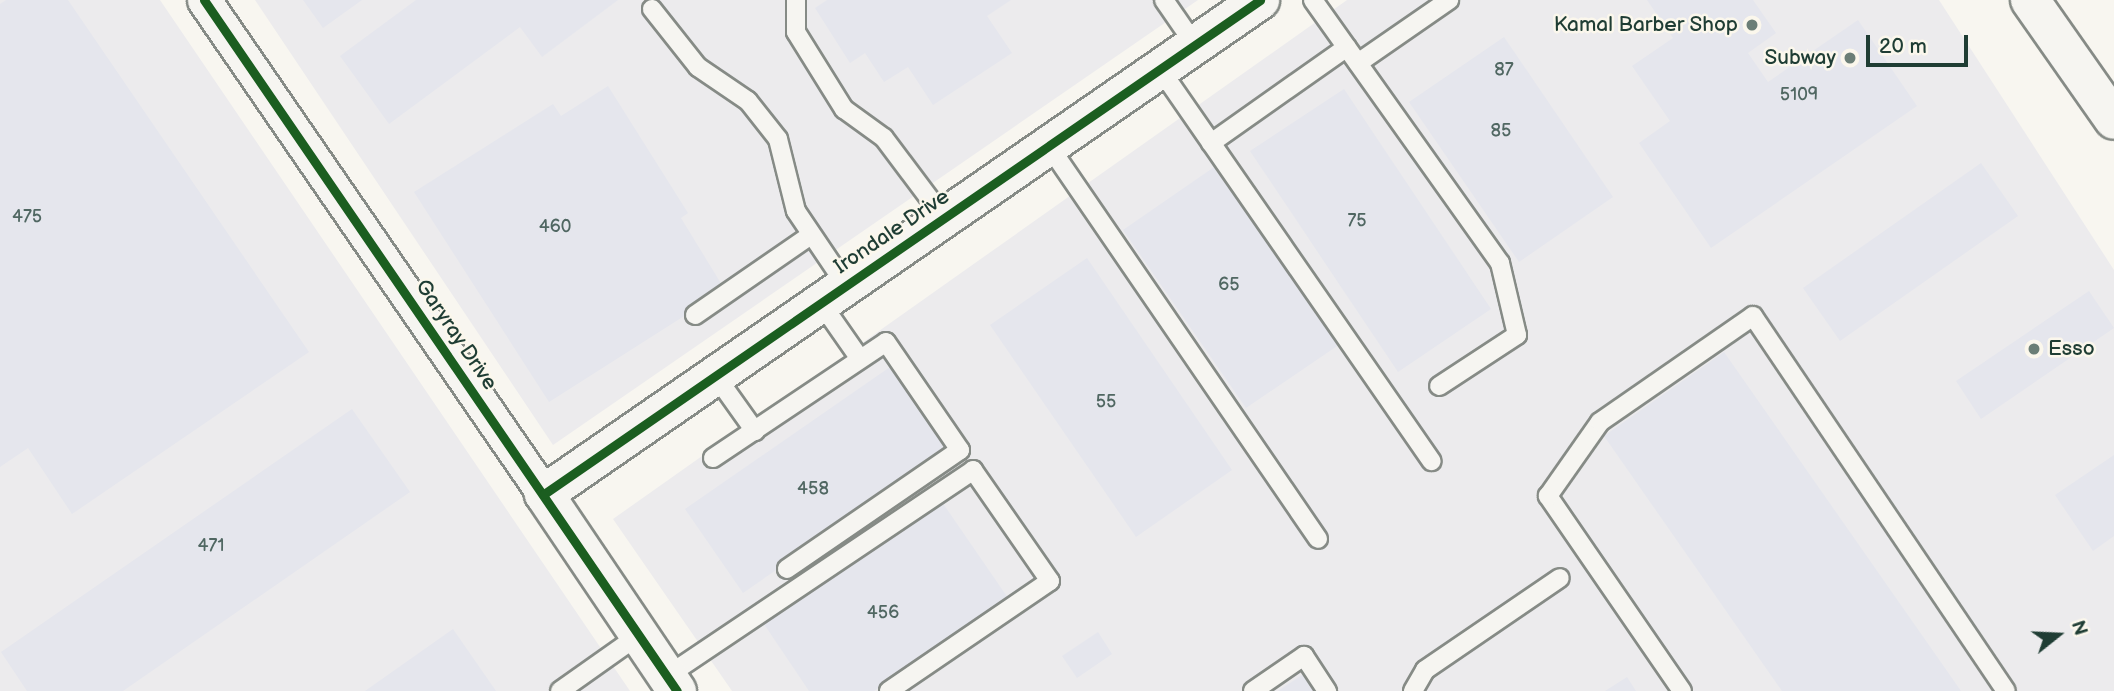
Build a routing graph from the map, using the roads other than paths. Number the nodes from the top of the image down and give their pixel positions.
1 (204, 0) edge
2 (796, 0) edge
3 (1164, 0) edge
4 (1260, 0) edge
5 (1313, 0) edge
6 (1449, 0) edge
7 (2030, 0) edge
8 (652, 9) dead end
9 (1195, 45) junction
10 (1347, 47) junction
11 (1358, 63) junction
12 (1160, 69) junction
13 (2114, 120) edge
14 (1211, 143) junction
15 (1049, 146) junction
16 (944, 218) junction
17 (811, 235) junction
18 (833, 294) junction
19 (695, 315) dead end
20 (860, 359) junction
21 (715, 376) junction
22 (1439, 386) dead end
23 (755, 431) junction
24 (713, 458) dead end
25 (1431, 461) dead end
26 (544, 494) junction
27 (1318, 539) dead end
28 (787, 569) dead end
29 (1560, 578) dead end
30 (639, 635) junction
31 (672, 684) edge
32 (561, 691) edge
33 (889, 691) edge
34 (1253, 691) edge
35 (1327, 691) edge
36 (1413, 691) edge
37 (1682, 691) edge
38 (2007, 691) edge

1 - 26 street, Garyray Drive
2 - 16 lane
3 - 9 lane
4 - 9 street, Irondale Drive
5 - 10 lane
6 - 11 lane
7 - 13 street
8 - 17 lane
9 - 12 street, Irondale Drive
10 - 11 lane
10 - 14 lane
11 - 22 lane
12 - 14 lane
12 - 15 street, Irondale Drive
14 - 25 lane
15 - 16 street, Irondale Drive
15 - 27 lane
16 - 18 street, Irondale Drive
17 - 18 lane
17 - 19 lane
18 - 20 lane
18 - 21 street, Irondale Drive
20 - 23 lane
20 - 28 lane
21 - 23 lane
21 - 26 street, Irondale Drive
23 - 24 lane
26 - 30 street, Garyray Drive
29 - 36 lane
30 - 31 street, Garyray Drive
30 - 32 lane
31 - 33 lane
34 - 35 lane
37 - 38 lane

